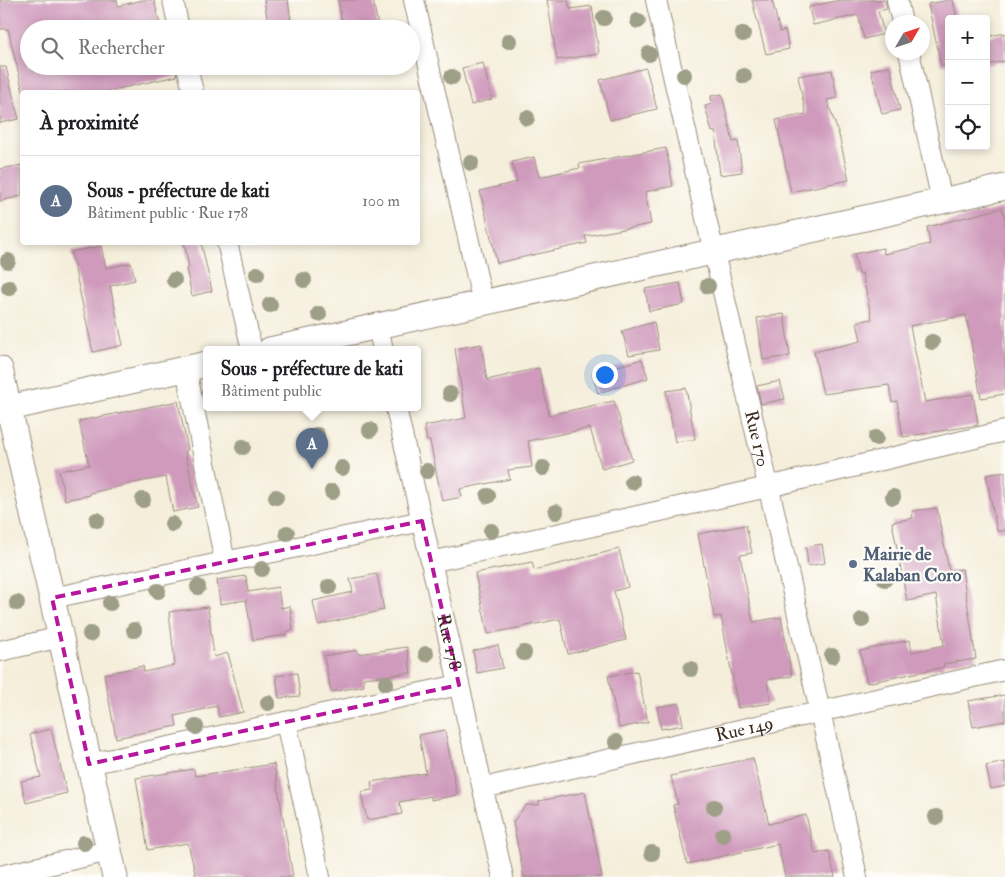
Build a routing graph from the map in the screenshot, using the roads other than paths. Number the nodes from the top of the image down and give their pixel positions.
1 (172, 0) edge
2 (414, 0) edge
3 (656, 0) edge
4 (897, 0) edge
5 (900, 15) edge
6 (177, 20) edge
7 (419, 20) edge
8 (420, 26) edge
9 (911, 60) edge
10 (190, 75) edge
11 (193, 90) edge
12 (1005, 187) edge
13 (942, 201) junction
14 (228, 245) edge
15 (713, 252) junction
16 (483, 303) junction
17 (381, 338) edge
18 (251, 346) edge
19 (307, 346) edge
20 (196, 367) edge
21 (3, 391) edge
22 (397, 411) edge
23 (1005, 431) edge
24 (768, 488) junction
25 (422, 521) junction
26 (225, 562) junction
27 (432, 562) junction
28 (52, 598) junction
29 (61, 638) junction
30 (0, 650) edge
31 (1005, 670) edge
32 (459, 685) junction
33 (821, 712) junction
34 (286, 722) junction
35 (89, 764) junction
36 (482, 788) junction
37 (109, 851) junction
38 (0, 876) edge
39 (115, 877) edge
40 (320, 877) edge
41 (503, 877) edge
42 (857, 877) edge

1 - 6 street
2 - 7 street
3 - 15 street, Rue 170
4 - 5 street
8 - 16 street
9 - 13 street
10 - 11 street
12 - 13 street
13 - 15 street
14 - 18 street
15 - 16 street
15 - 24 street, Rue 170
16 - 17 street
17 - 19 street
20 - 21 street
20 - 26 street
21 - 28 street
22 - 25 street, Rue 178
23 - 24 street
24 - 27 street
24 - 33 street, Rue 170
25 - 26 street
25 - 27 street, Rue 178
26 - 28 street
27 - 32 street, Rue 178
28 - 29 street
29 - 30 street
29 - 35 street
31 - 33 street, Rue 149
32 - 34 street
32 - 36 street, Rue 178
33 - 36 street, Rue 149
33 - 42 street, Rue 170
34 - 35 street
34 - 40 street
35 - 37 street
36 - 41 street, Rue 178
37 - 38 street
37 - 39 street

